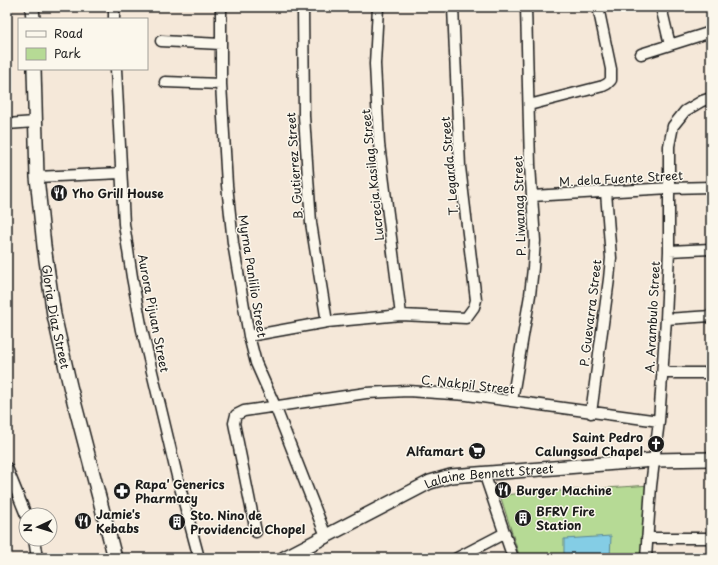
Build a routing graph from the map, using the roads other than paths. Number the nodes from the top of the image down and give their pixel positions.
1 (32, 7) edge
2 (114, 7) edge
3 (221, 7) edge
4 (303, 7) edge
5 (378, 7) edge
6 (452, 7) edge
7 (526, 7) edge
8 (598, 7) edge
9 (661, 7) edge
10 (33, 18) edge
11 (114, 18) edge
12 (711, 32) edge
13 (161, 41) dead end
14 (221, 44) junction
15 (670, 45) junction
16 (641, 54) dead end
17 (34, 70) edge
18 (116, 70) edge
19 (164, 82) dead end
20 (221, 84) junction
21 (711, 98) edge
22 (529, 105) junction
23 (35, 122) junction
24 (7, 124) edge
25 (121, 173) junction
26 (37, 178) junction
27 (711, 187) edge
28 (670, 188) junction
29 (606, 192) junction
30 (532, 196) junction
31 (711, 249) edge
32 (669, 251) junction
33 (401, 315) junction
34 (711, 316) edge
35 (666, 319) junction
36 (327, 322) junction
37 (249, 336) junction
38 (662, 373) junction
39 (711, 373) edge
40 (512, 402) junction
41 (275, 406) junction
42 (591, 413) junction
43 (659, 421) junction
44 (711, 459) edge
45 (654, 460) junction
46 (7, 468) edge
47 (484, 473) junction
48 (18, 492) junction
49 (7, 493) edge
50 (23, 507) edge
51 (256, 532) dead end
52 (505, 533) junction
53 (326, 536) junction
54 (647, 538) junction
55 (711, 538) edge
56 (35, 547) edge
57 (37, 558) edge
58 (115, 558) edge
59 (199, 558) edge
60 (284, 558) edge
61 (458, 558) edge
62 (513, 558) edge
63 (646, 558) edge

1 - 10 street
2 - 11 street
3 - 14 street, Myrna Panlilio Street
4 - 36 street, B. Gutierrez Street
5 - 33 street, Lucrecia Kasilag Street
6 - 33 street, T. Legarda Street
7 - 22 street, P. Liwanag Street
8 - 22 street
9 - 15 street
12 - 15 street
13 - 14 street
14 - 20 street, Myrna Panlilio Street
15 - 16 street
17 - 23 street, Gloria Diaz Street
18 - 25 street, Aurora Pijuan Street
19 - 20 street
20 - 37 street, Myrna Panlilio Street
21 - 28 street, A. Arambulo Street
22 - 30 street, P. Liwanag Street
23 - 24 street
23 - 26 street, Gloria Diaz Street
25 - 26 street
25 - 59 street, Aurora Pijuan Street
26 - 58 street, Gloria Diaz Street
27 - 28 street, M. dela Fuente Street
28 - 29 street, M. dela Fuente Street
28 - 32 street, A. Arambulo Street
29 - 30 street, M. dela Fuente Street
29 - 42 street, P. Guevarra Street
30 - 40 street, P. Liwanag Street
31 - 32 street
32 - 35 street, A. Arambulo Street
33 - 36 street
34 - 35 street
35 - 38 street, A. Arambulo Street
36 - 37 street
37 - 41 street, Myrna Panlilio Street
38 - 39 street
38 - 43 street, A. Arambulo Street
40 - 41 street, C. Nakpil Street
40 - 42 street, C. Nakpil Street
41 - 51 street, C. Nakpil Street
41 - 53 street, Myrna Panlilio Street
42 - 43 street, C. Nakpil Street
43 - 45 street, A. Arambulo Street
44 - 45 street, Lalaine Bennett Street
45 - 47 street, Lalaine Bennett Street
45 - 54 street, A. Arambulo Street
46 - 48 street
47 - 52 street
47 - 53 street, Lalaine Bennett Street
48 - 49 street
48 - 50 street
52 - 61 street
52 - 62 street
53 - 60 street, Lalaine Bennett Street
54 - 55 street
54 - 63 street, A. Arambulo Street
56 - 57 street

